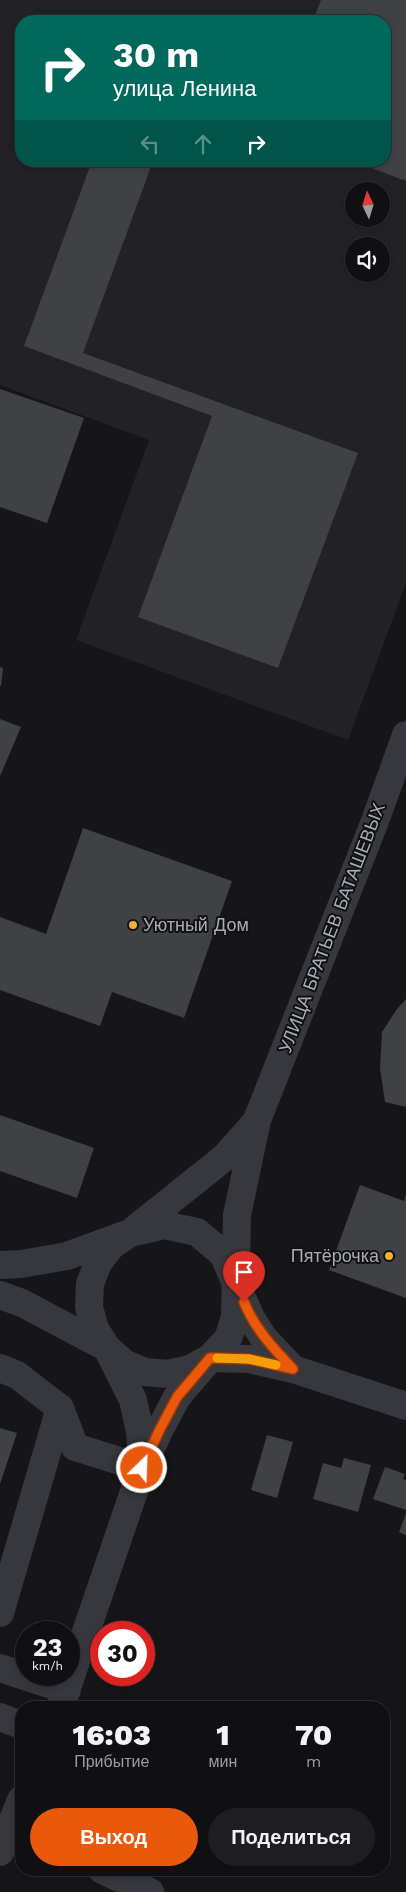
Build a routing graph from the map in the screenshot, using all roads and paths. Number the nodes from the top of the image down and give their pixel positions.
1 (406, 735) edge
2 (257, 1120) junction
3 (130, 1232) junction
4 (0, 1265) edge
5 (237, 1285) junction
6 (0, 1295) edge
7 (107, 1348) junction
8 (210, 1358) junction
9 (0, 1368) edge
10 (293, 1369) junction
11 (406, 1406) edge
12 (60, 1408) junction
13 (142, 1468) junction
14 (0, 1613) edge
15 (0, 1668) edge
16 (63, 1699) edge
17 (0, 1717) edge
18 (15, 1723) edge
19 (15, 1820) edge
20 (10, 1837) edge
21 (115, 1876) edge
22 (150, 1892) edge

1 - 2 street, УЛИЦА БРАТЬЕВ БАТАШЕВЫХ
2 - 3 street, УЛИЦА БРАТЬЕВ БАТАШЕВЫХ
2 - 5 street, УЛИЦА БРАТЬЕВ БАТАШЕВЫХ
3 - 4 street, УЛИЦА БРАТЬЕВ БАТАШЕВЫХ
3 - 5 street, УЛИЦА БРАТЬЕВ БАТАШЕВЫХ
3 - 7 street, УЛИЦА БРАТЬЕВ БАТАШЕВЫХ
5 - 8 street
5 - 10 street
6 - 7 street
7 - 8 street
7 - 13 street, УЛИЦА БРАТЬЕВ БАТАШЕВЫХ
8 - 10 street
8 - 13 street
9 - 12 street
10 - 11 street
12 - 13 street
12 - 14 street
13 - 16 street
15 - 16 street
17 - 18 street
19 - 20 street
21 - 22 street

